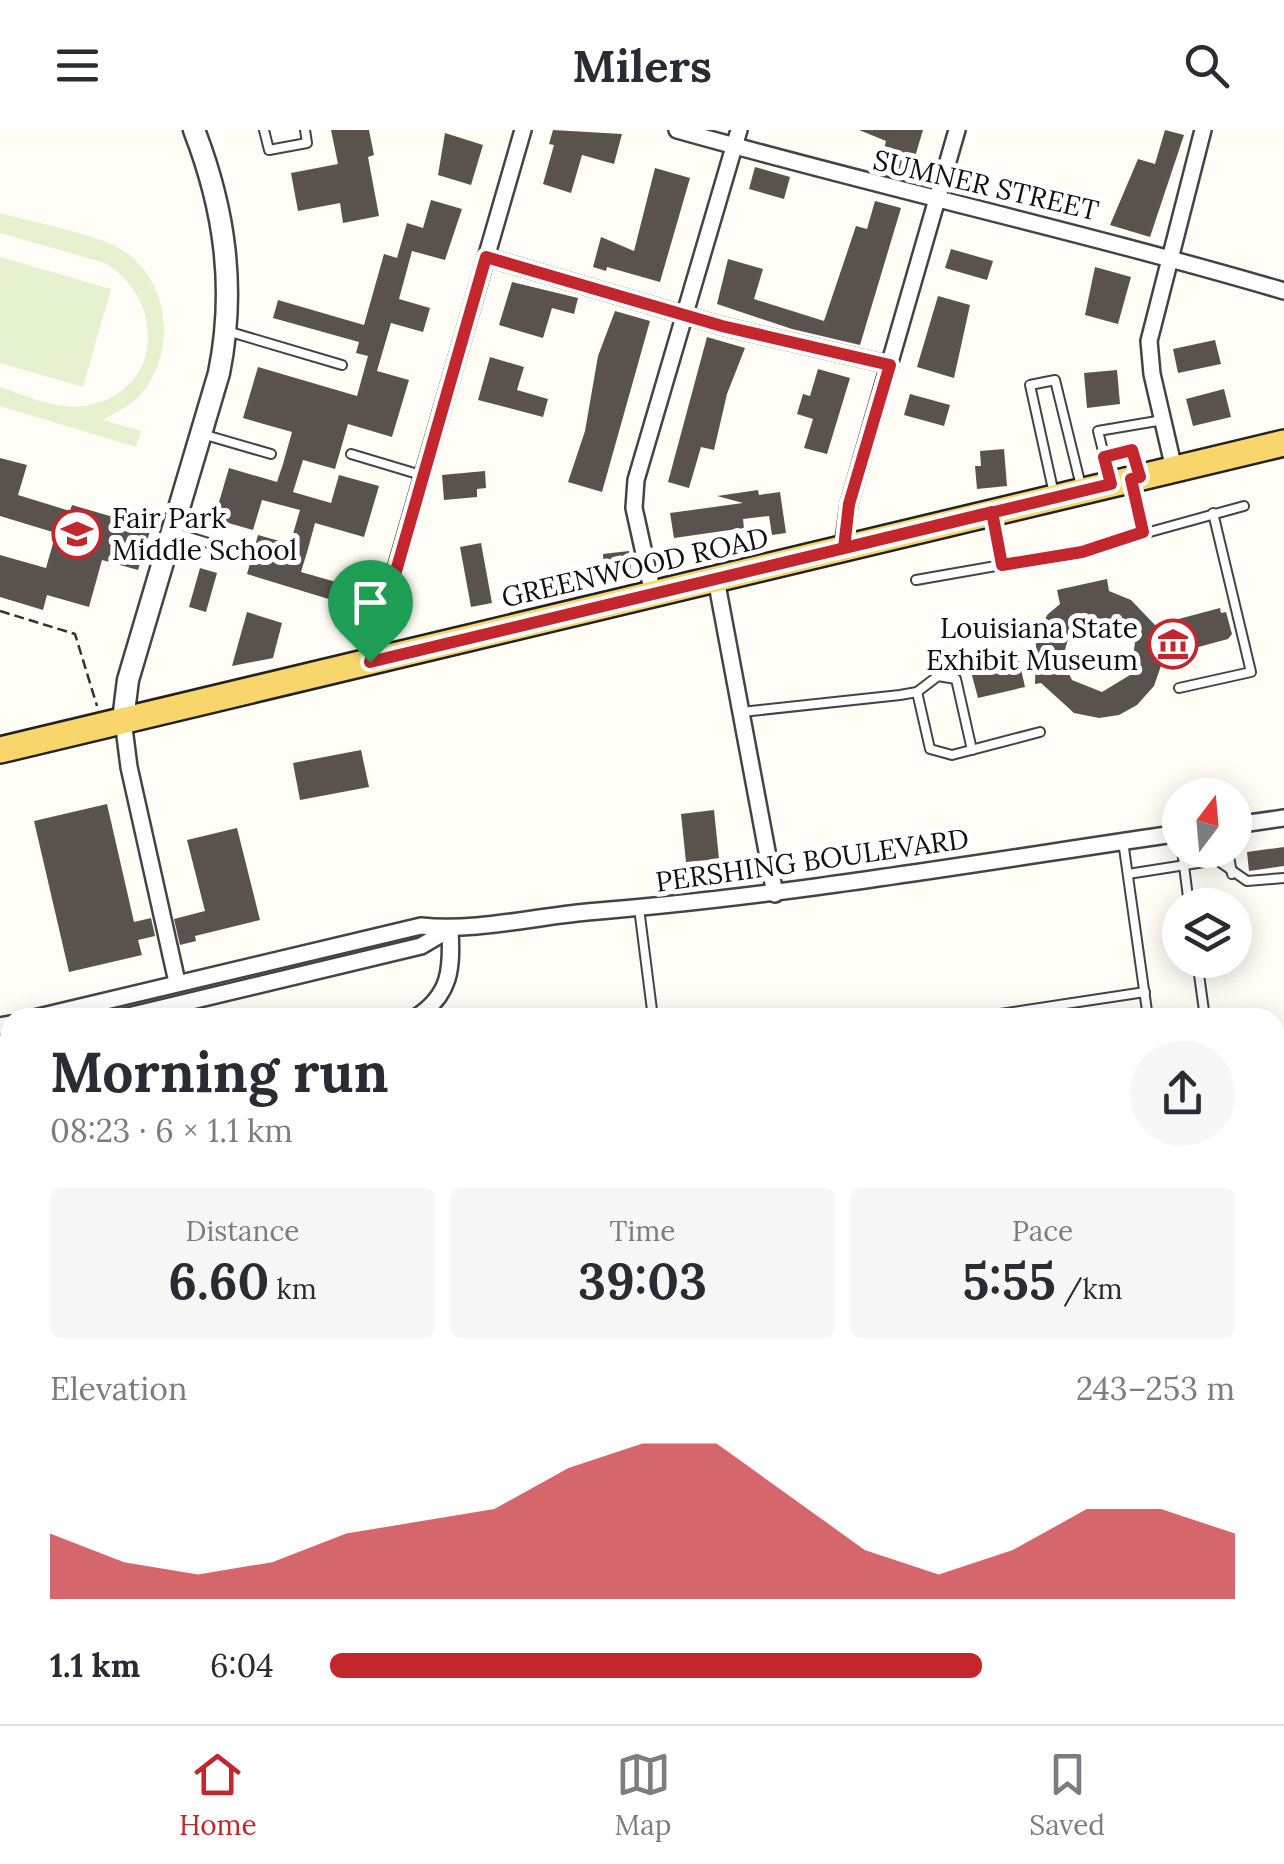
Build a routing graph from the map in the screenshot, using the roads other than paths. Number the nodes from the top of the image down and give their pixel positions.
1 (194, 130) edge
2 (264, 130) edge
3 (305, 130) edge
4 (523, 130) edge
5 (676, 130) edge
6 (957, 130) edge
7 (1204, 130) edge
8 (736, 138) edge
9 (937, 202) junction
10 (486, 257) junction
11 (1168, 257) junction
12 (1284, 291) edge
13 (686, 315) junction
14 (226, 332) junction
15 (342, 364) dead end
16 (890, 365) junction
17 (1163, 420) junction
18 (1127, 426) junction
19 (202, 434) junction
20 (1284, 443) edge
21 (1132, 450) junction
22 (272, 454) dead end
23 (351, 454) dead end
24 (1104, 457) junction
25 (1174, 469) junction
26 (421, 475) junction
27 (1127, 480) junction
28 (1082, 491) junction
29 (1055, 498) junction
30 (1244, 506) dead end
31 (992, 512) junction
32 (1213, 514) junction
33 (172, 531) junction
34 (1143, 532) junction
35 (844, 548) junction
36 (244, 554) dead end
37 (1002, 565) junction
38 (716, 578) junction
39 (916, 580) dead end
40 (653, 594) junction
41 (370, 662) junction
42 (1178, 688) dead end
43 (916, 692) junction
44 (742, 712) junction
45 (124, 720) junction
46 (1040, 732) dead end
47 (0, 750) edge
48 (972, 750) junction
49 (1284, 818) edge
50 (1252, 823) edge
51 (1162, 837) edge
52 (1123, 842) junction
53 (1162, 868) edge
54 (1226, 868) edge
55 (1231, 868) edge
56 (1128, 874) junction
57 (1232, 874) junction
58 (1284, 878) edge
59 (776, 894) junction
60 (638, 908) junction
61 (450, 929) junction
62 (1199, 978) edge
63 (177, 982) junction
64 (1144, 992) junction
65 (74, 1008) edge
66 (162, 1008) edge
67 (430, 1008) edge
68 (652, 1008) edge
69 (1039, 1008) edge
70 (1146, 1008) edge
71 (1204, 1008) edge

1 - 14 street
2 - 3 lane
4 - 10 street
5 - 8 street, SUMNER STREET
6 - 9 street
7 - 11 street
8 - 9 street, SUMNER STREET
8 - 13 street
9 - 11 street, SUMNER STREET
9 - 16 street
10 - 13 street
10 - 26 street
11 - 12 street, SUMNER STREET
11 - 17 street
13 - 16 street
13 - 40 street
14 - 15 lane
14 - 19 street
16 - 35 street
17 - 18 lane
17 - 25 street
18 - 21 lane
18 - 24 lane
19 - 22 lane
19 - 33 street
20 - 25 main road, GREENWOOD ROAD
21 - 24 lane
21 - 27 lane
23 - 26 lane
24 - 27 lane
25 - 27 main road, GREENWOOD ROAD
26 - 41 street
27 - 28 main road, GREENWOOD ROAD
27 - 34 lane
28 - 29 main road, GREENWOOD ROAD
28 - 29 lane
29 - 31 main road, GREENWOOD ROAD
30 - 32 lane
31 - 35 main road, GREENWOOD ROAD
31 - 37 lane
32 - 34 lane
32 - 42 lane
33 - 36 lane
33 - 45 street
34 - 37 lane
35 - 38 main road, GREENWOOD ROAD
37 - 39 lane
38 - 40 main road, GREENWOOD ROAD
38 - 44 street
40 - 41 main road, GREENWOOD ROAD
41 - 45 main road, GREENWOOD ROAD
43 - 44 lane
43 - 48 lane
43 - 48 lane
44 - 59 street
45 - 47 main road, GREENWOOD ROAD
45 - 63 street
46 - 48 lane
49 - 50 street
51 - 52 street, PERSHING BOULEVARD
52 - 56 lane
52 - 59 street, PERSHING BOULEVARD
53 - 56 lane
54 - 57 lane
55 - 57 lane
56 - 64 lane
57 - 58 lane
59 - 60 street, PERSHING BOULEVARD
60 - 61 street, PERSHING BOULEVARD
60 - 68 lane
61 - 63 street, PERSHING BOULEVARD
61 - 66 street, PERSHING BOULEVARD
61 - 67 street
62 - 71 lane
63 - 65 street, PERSHING BOULEVARD
64 - 69 lane
64 - 70 lane

